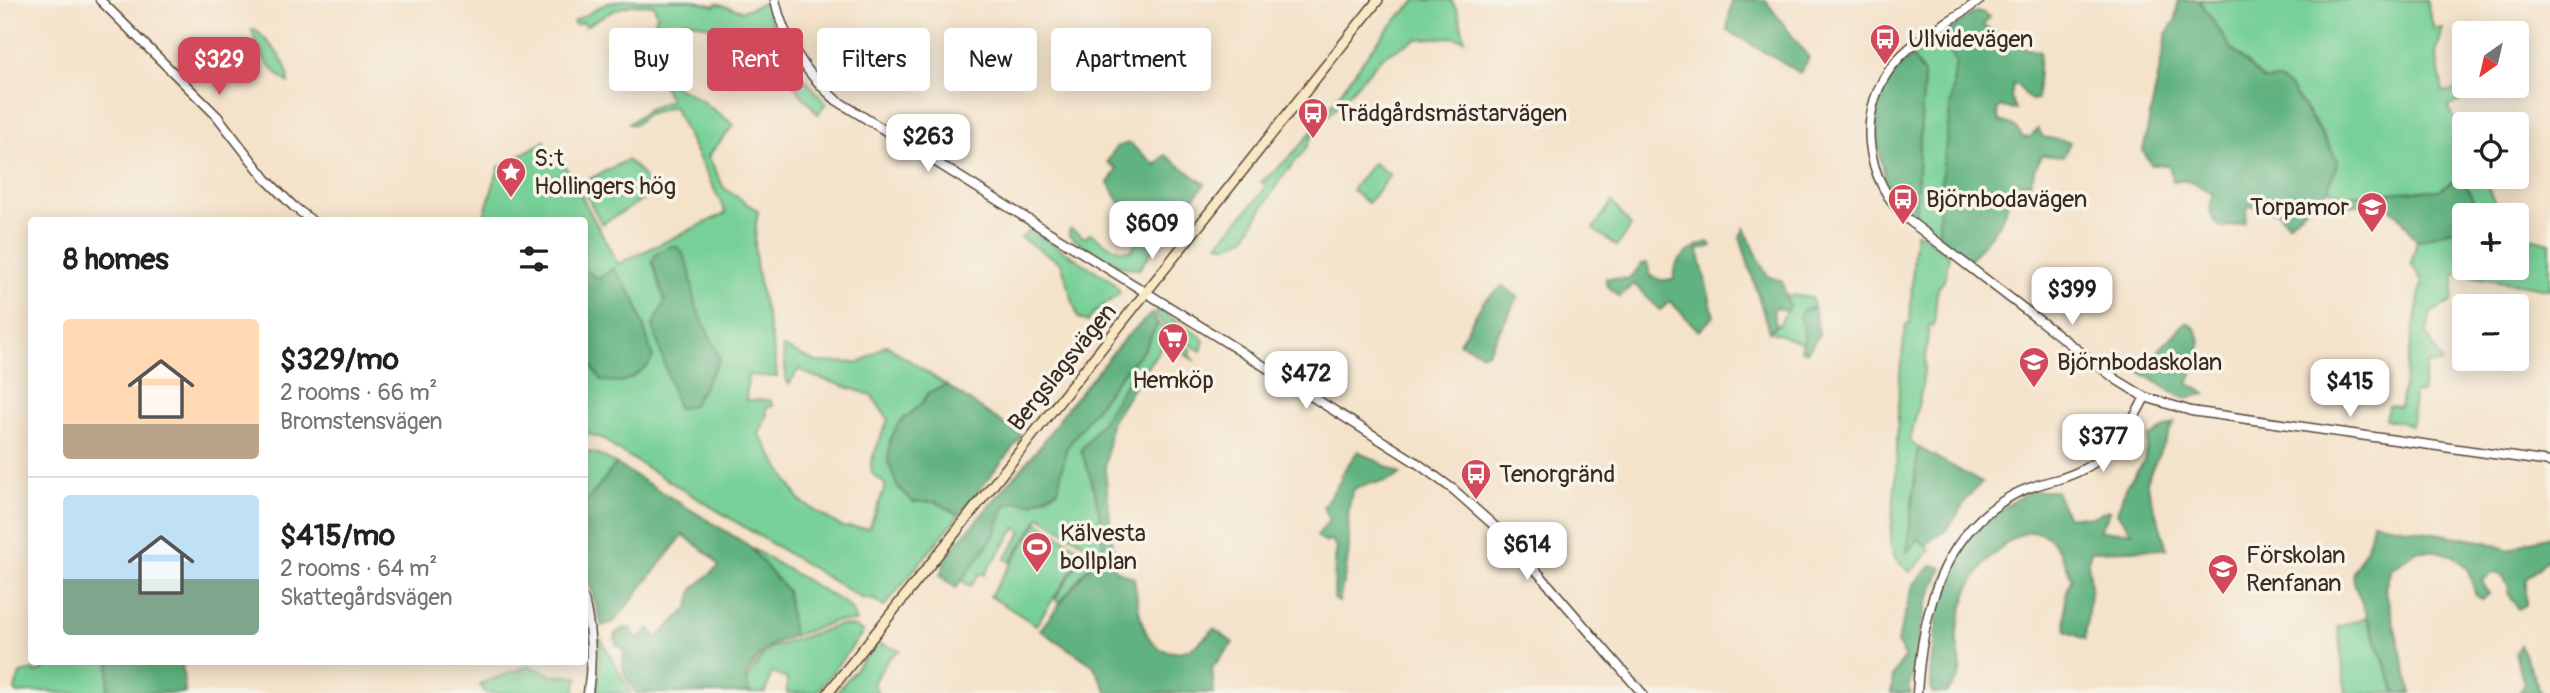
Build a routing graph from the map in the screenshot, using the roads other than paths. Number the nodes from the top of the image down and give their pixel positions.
1 (100, 0) edge
2 (775, 0) edge
3 (1378, 0) edge
4 (1980, 0) edge
5 (308, 217) edge
6 (1146, 293) junction
7 (2145, 397) junction
8 (2550, 462) edge
9 (588, 617) edge
10 (589, 693) edge
11 (828, 693) edge
12 (1642, 693) edge
13 (1917, 693) edge

1 - 5 street
2 - 6 street
3 - 6 main road, Bergslagsvägen
4 - 7 street
6 - 11 main road, Bergslagsvägen
6 - 12 street
7 - 8 street
7 - 13 street
9 - 10 street

